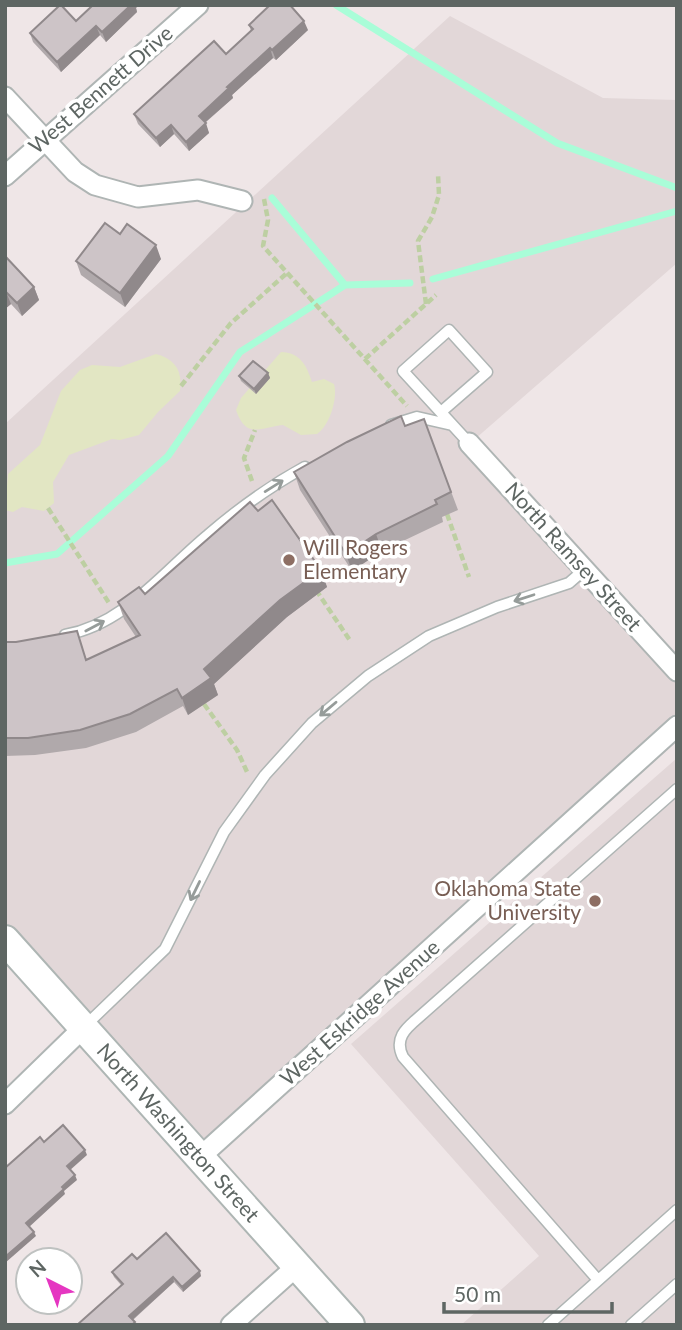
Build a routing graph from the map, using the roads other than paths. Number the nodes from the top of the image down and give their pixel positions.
1 (198, 5) edge
2 (5, 97) edge
3 (44, 140) junction
4 (5, 176) edge
5 (248, 196) road end
6 (441, 412) junction
7 (452, 425) junction
8 (383, 428) edge
9 (469, 443) joint
10 (310, 464) edge
11 (585, 569) junction
12 (53, 637) edge
13 (677, 671) edge
14 (677, 726) edge
15 (677, 789) edge
16 (5, 940) edge
17 (85, 1026) junction
18 (5, 1104) edge
19 (199, 1158) junction
20 (677, 1210) edge
21 (297, 1266) junction
22 (598, 1280) junction
23 (677, 1284) edge
24 (230, 1325) edge
25 (350, 1325) edge
26 (548, 1325) edge
27 (631, 1325) edge

1 - 3 street, West Bennett Drive
2 - 3 street
3 - 4 street, West Bennett Drive
3 - 5 street
6 - 6 lane
6 - 7 lane
7 - 8 lane
7 - 9 lane
9 - 11 street, North Ramsey Street
12 -> 10 lane
11 - 13 street, North Ramsey Street
11 -> 17 lane
14 - 19 street, West Eskridge Avenue
15 - 22 lane
16 - 17 main road, North Washington Street
17 - 18 street
17 - 19 main road, North Washington Street
19 - 21 main road, North Washington Street
20 - 22 lane
21 - 24 street
21 - 25 main road, North Washington Street
22 - 26 lane
23 - 27 lane

